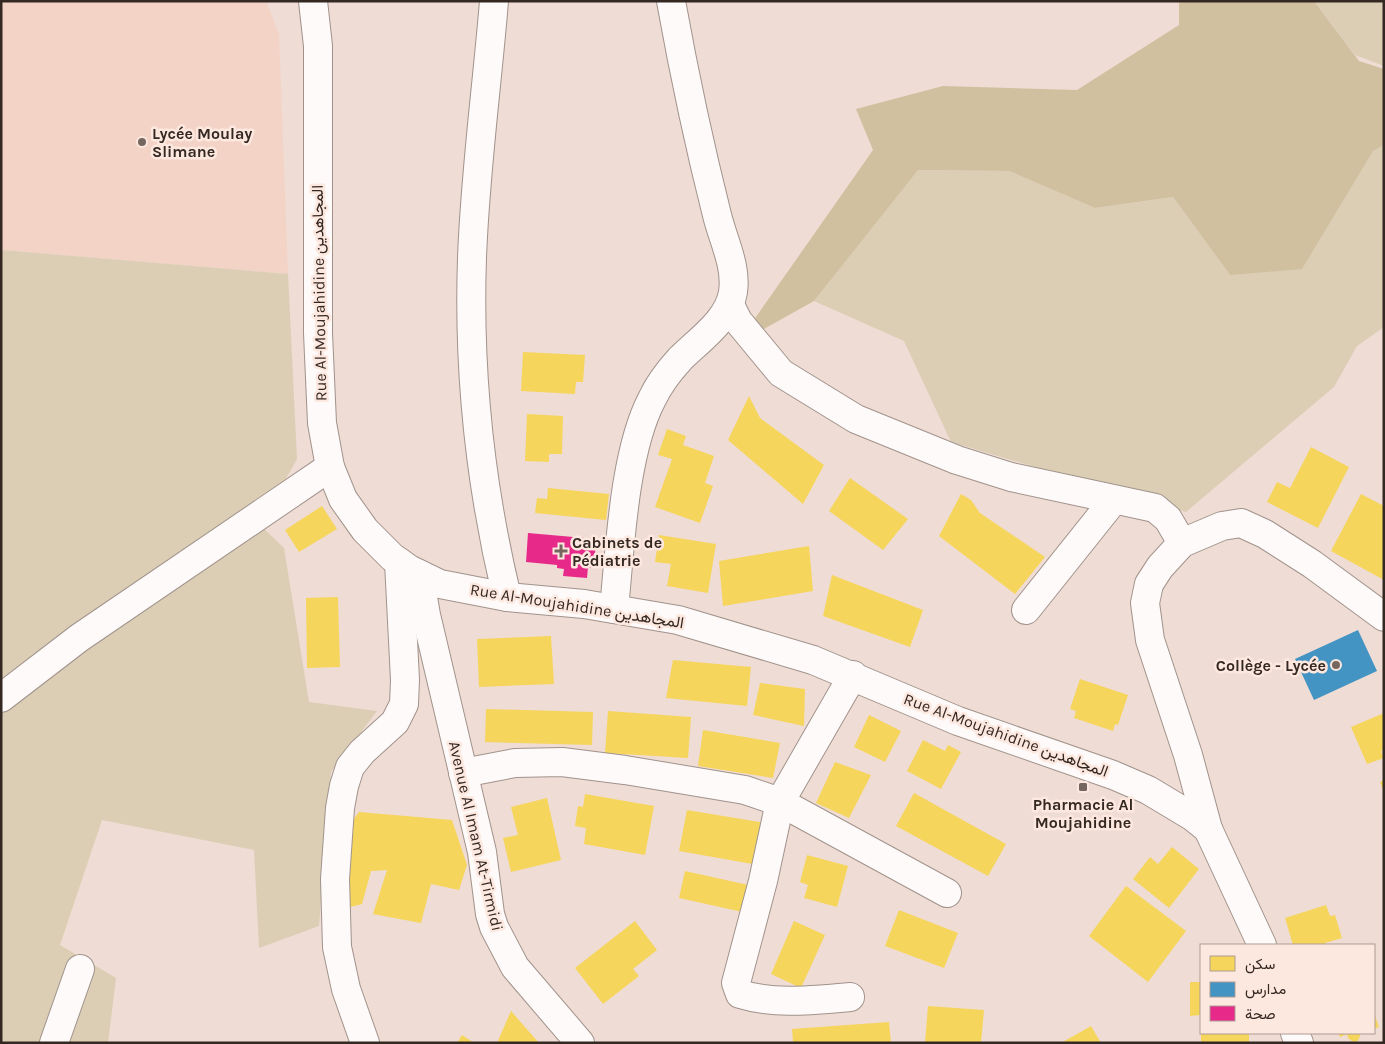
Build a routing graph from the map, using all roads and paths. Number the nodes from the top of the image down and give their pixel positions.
1 (313, 1) edge
2 (494, 1) edge
3 (671, 1) edge
4 (730, 305) junction
5 (330, 467) junction
6 (1113, 501) junction
7 (1182, 543) junction
8 (409, 568) junction
9 (507, 597) junction
10 (614, 610) junction
11 (1026, 610) dead end
12 (1384, 617) edge
13 (853, 675) junction
14 (1, 698) edge
15 (463, 773) junction
16 (780, 802) junction
17 (1208, 829) junction
18 (947, 893) dead end
19 (1262, 944) edge
20 (80, 969) dead end
21 (850, 997) dead end
22 (360, 1039) edge
23 (54, 1043) edge
24 (580, 1043) edge

1 - 5 street, Rue Al-Moujahidine المجاهدين
2 - 9 street
3 - 4 street
4 - 6 street
4 - 10 street
5 - 8 street, Rue Al-Moujahidine المجاهدين
5 - 14 street
6 - 7 street
6 - 11 street
7 - 12 street
7 - 17 street
8 - 9 street, Rue Al-Moujahidine المجاهدين
8 - 15 street, Avenue Al Imam At-Tirmidi
8 - 22 street
9 - 10 street, Rue Al-Moujahidine المجاهدين
10 - 13 street, Rue Al-Moujahidine المجاهدين
13 - 16 street
13 - 17 street, Rue Al-Moujahidine المجاهدين
15 - 16 street
15 - 24 street, Avenue Al Imam At-Tirmidi
16 - 18 street
16 - 21 street
17 - 19 street, Rue Al-Moujahidine المجاهدين
20 - 23 street

